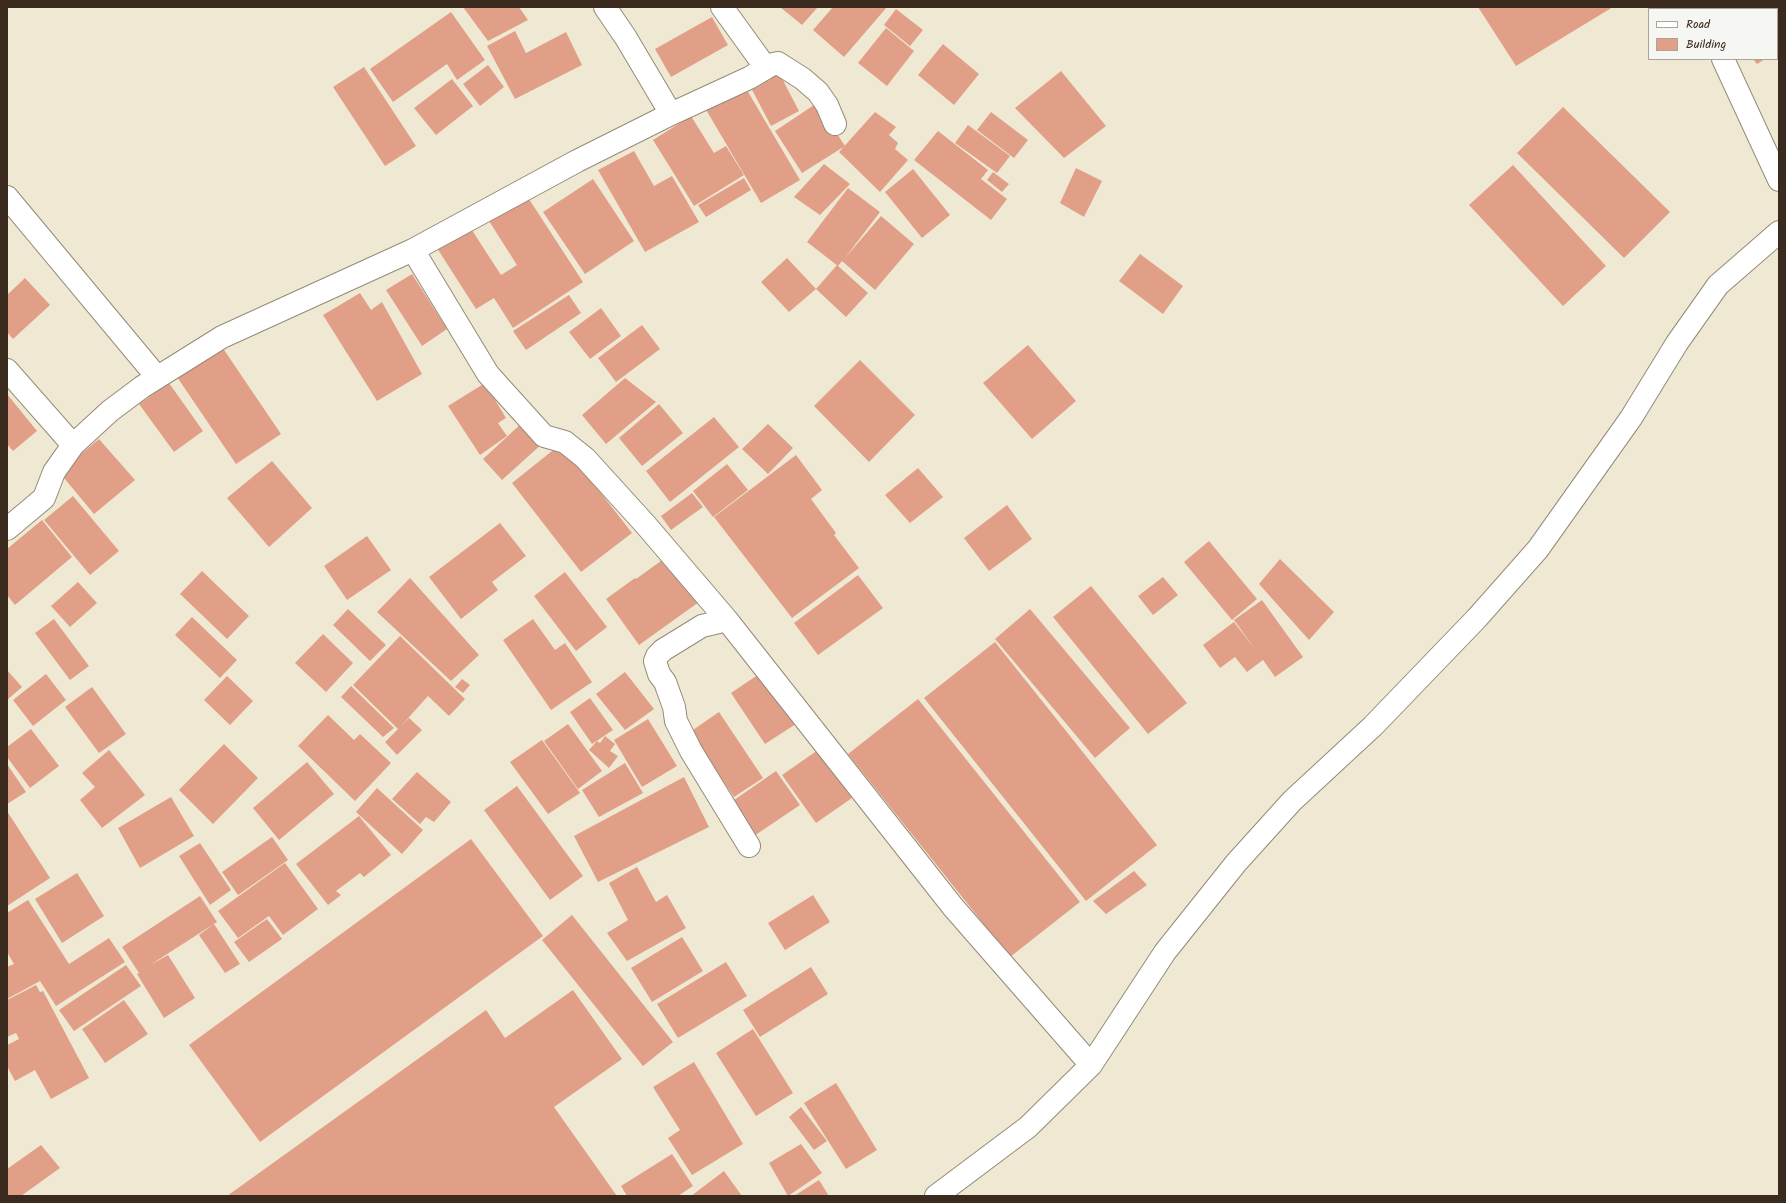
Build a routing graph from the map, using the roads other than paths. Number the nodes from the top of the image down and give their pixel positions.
1 (605, 7) edge
2 (722, 7) edge
3 (1723, 60) edge
4 (766, 68) junction
5 (670, 114) junction
6 (835, 124) dead end
7 (1779, 180) edge
8 (7, 197) edge
9 (1779, 232) edge
10 (413, 250) junction
11 (7, 370) edge
12 (157, 377) junction
13 (73, 445) junction
14 (7, 529) edge
15 (727, 620) junction
16 (749, 846) dead end
17 (1091, 1065) junction
18 (936, 1196) edge

1 - 5 street
2 - 4 street
3 - 7 street
4 - 5 street
4 - 6 street
5 - 10 street
8 - 12 street
9 - 17 street
10 - 12 street
10 - 15 street
11 - 13 street
12 - 13 street
13 - 14 street
15 - 16 street
15 - 17 street
17 - 18 street

